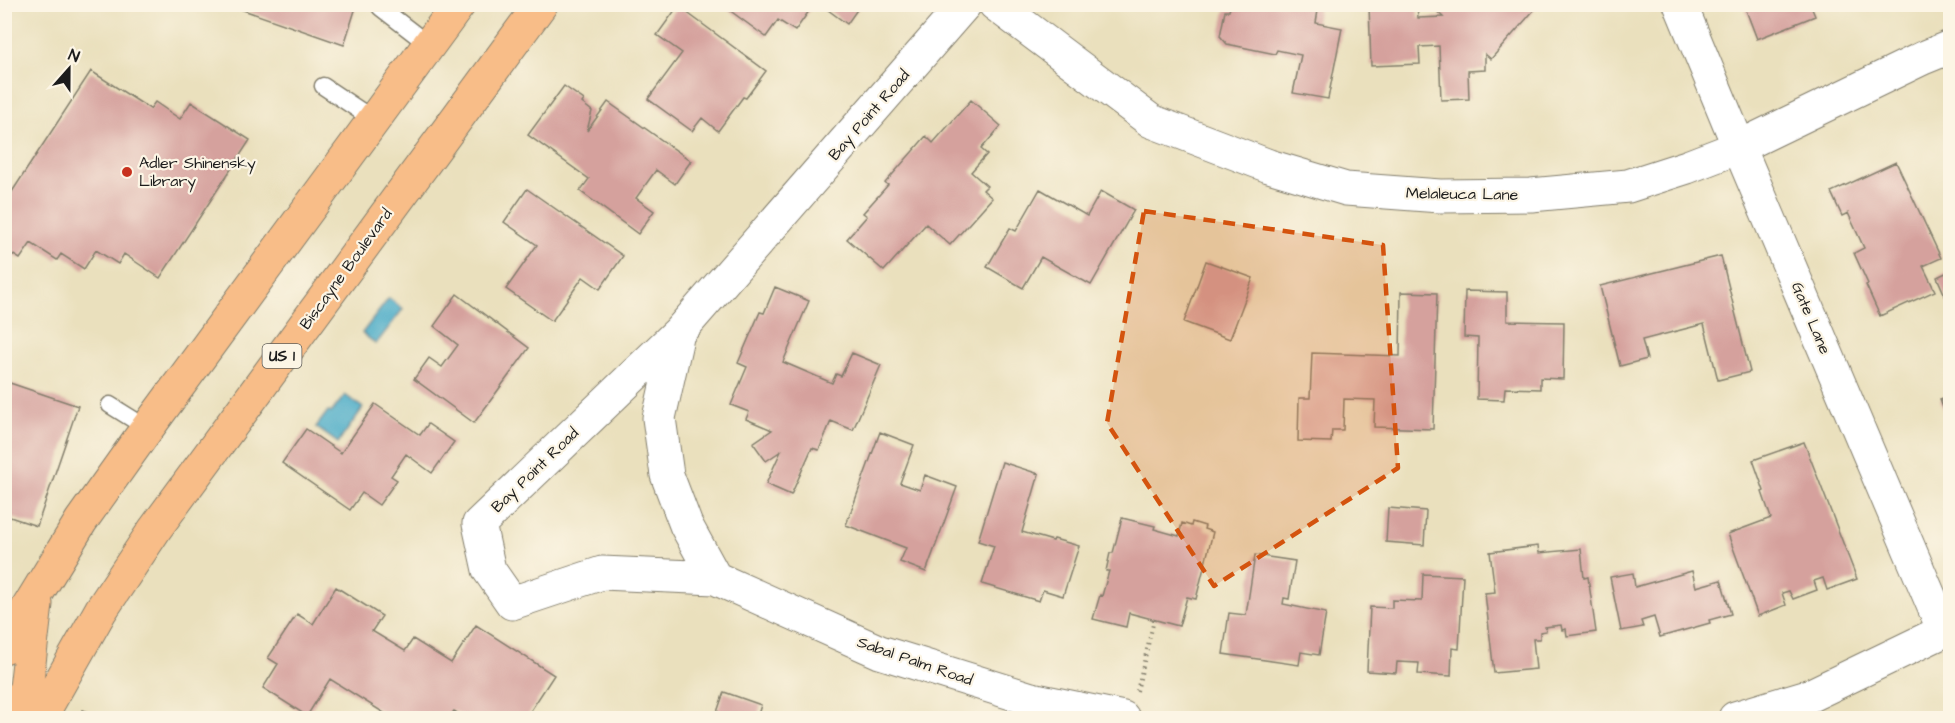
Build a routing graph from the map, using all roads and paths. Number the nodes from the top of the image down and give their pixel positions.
1 (459, 4) edge
2 (541, 4) edge
3 (965, 4) edge
4 (995, 4) edge
5 (1680, 4) edge
6 (377, 6) edge
7 (429, 45) junction
8 (1950, 47) edge
9 (322, 86) dead end
10 (374, 120) junction
11 (1739, 147) junction
12 (678, 333) junction
13 (110, 405) dead end
14 (147, 428) junction
15 (715, 578) junction
16 (38, 590) junction
17 (1154, 620) dead end
18 (1947, 630) edge
19 (4, 647) edge
20 (1130, 708) edge
21 (10, 718) edge
22 (40, 718) edge
23 (1735, 718) edge

1 - 7 main road
2 - 22 main road, Biscayne Boulevard / US 1
3 - 12 street, Bay Point Road
4 - 11 street, Melaleuca Lane
5 - 11 street, Gate Lane
6 - 7 lane
7 - 10 main road
8 - 11 street, Melaleuca Lane
9 - 10 lane
10 - 14 main road
11 - 18 street, Gate Lane
12 - 15 street, Bay Point Road
12 - 15 street, Bay Point Road
13 - 14 lane
14 - 16 main road
15 - 20 street, Sabal Palm Road
16 - 19 main road
16 - 21 main road
17 - 20 path
18 - 23 street

